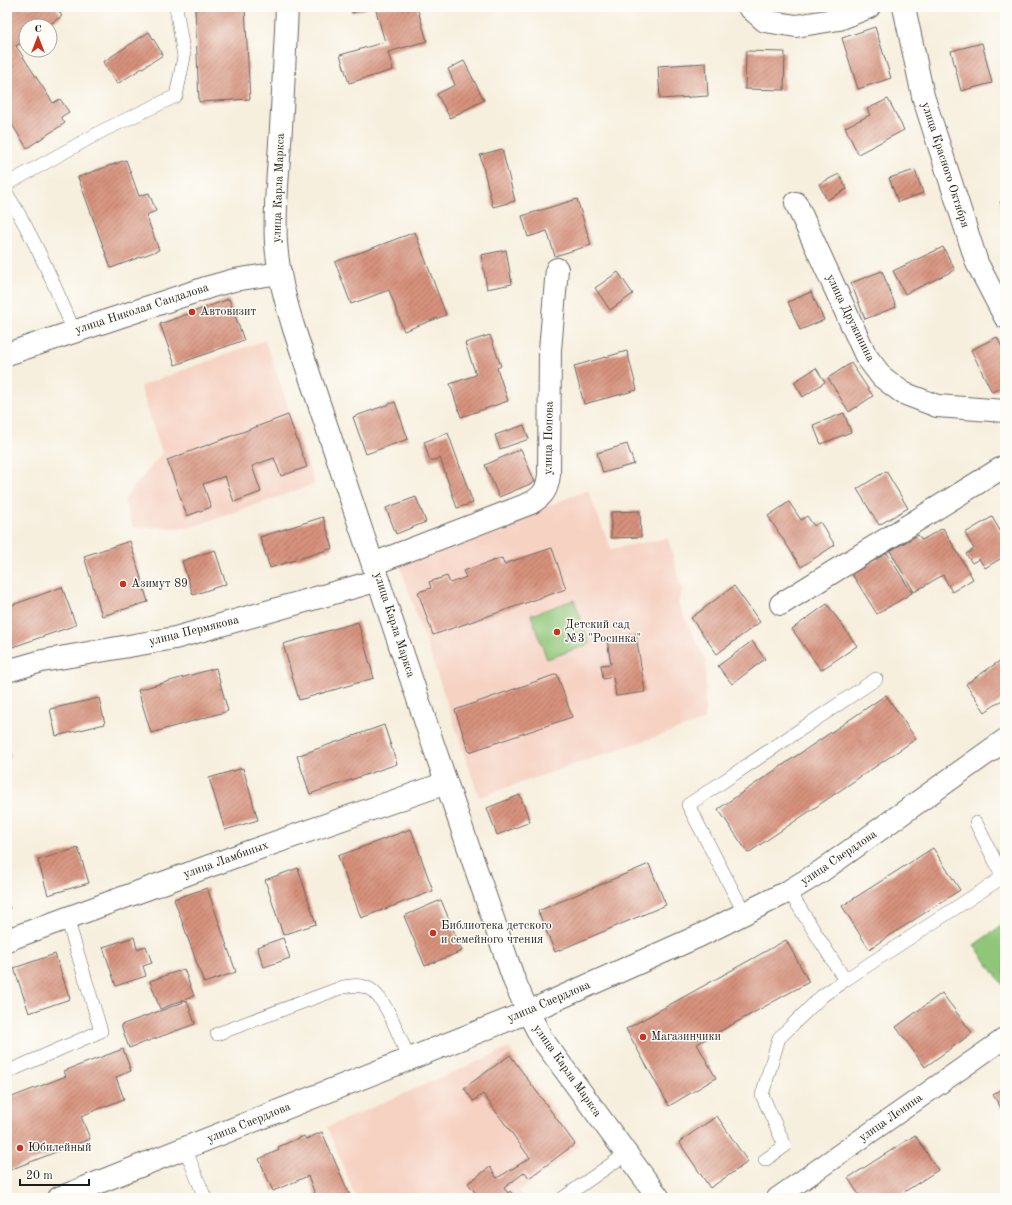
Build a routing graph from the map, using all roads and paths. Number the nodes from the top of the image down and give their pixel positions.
1 (176, 7) edge
2 (287, 7) edge
3 (749, 7) edge
4 (869, 7) edge
5 (904, 7) edge
6 (7, 184) edge
7 (7, 194) edge
8 (796, 203) dead end
9 (557, 269) dead end
10 (280, 273) junction
11 (1005, 317) edge
12 (74, 331) junction
13 (7, 354) edge
14 (1005, 411) edge
15 (1005, 466) edge
16 (376, 572) junction
17 (781, 604) dead end
18 (7, 671) edge
19 (876, 678) dead end
20 (1005, 740) edge
21 (446, 784) junction
22 (976, 823) dead end
23 (789, 892) junction
24 (745, 914) junction
25 (67, 918) junction
26 (7, 940) edge
27 (844, 980) junction
28 (528, 1012) junction
29 (217, 1034) dead end
30 (1005, 1038) edge
31 (409, 1060) junction
32 (7, 1072) edge
33 (185, 1148) junction
34 (626, 1154) junction
35 (764, 1160) dead end
36 (59, 1198) edge
37 (205, 1198) edge
38 (563, 1198) edge
39 (659, 1198) edge
40 (777, 1198) edge

1 - 6 lane
2 - 10 street, улица Карла Маркса
3 - 4 street
5 - 11 street, улица Красного Октября
7 - 12 lane
8 - 14 street, улица Дружинина
9 - 16 street, улица Попова
10 - 12 street, улица Николая Сандалова
10 - 16 street, улица Карла Маркса
12 - 13 street, улица Николая Сандалова
15 - 17 street
16 - 18 street, улица Пермякова
16 - 21 street, улица Карла Маркса
19 - 24 lane
20 - 23 street, улица Свердлова
21 - 25 street, улица Ламбиных
21 - 28 street, улица Карла Маркса
22 - 27 lane
23 - 24 street, улица Свердлова
23 - 27 lane
24 - 28 street, улица Свердлова
25 - 26 street, улица Ламбиных
25 - 32 lane
27 - 35 lane
28 - 31 street, улица Свердлова
28 - 34 street, улица Карла Маркса
29 - 31 lane
30 - 40 street, улица Ленина
31 - 33 street, улица Свердлова
33 - 36 street, улица Свердлова
33 - 37 lane
34 - 38 lane
34 - 39 street, улица Карла Маркса

